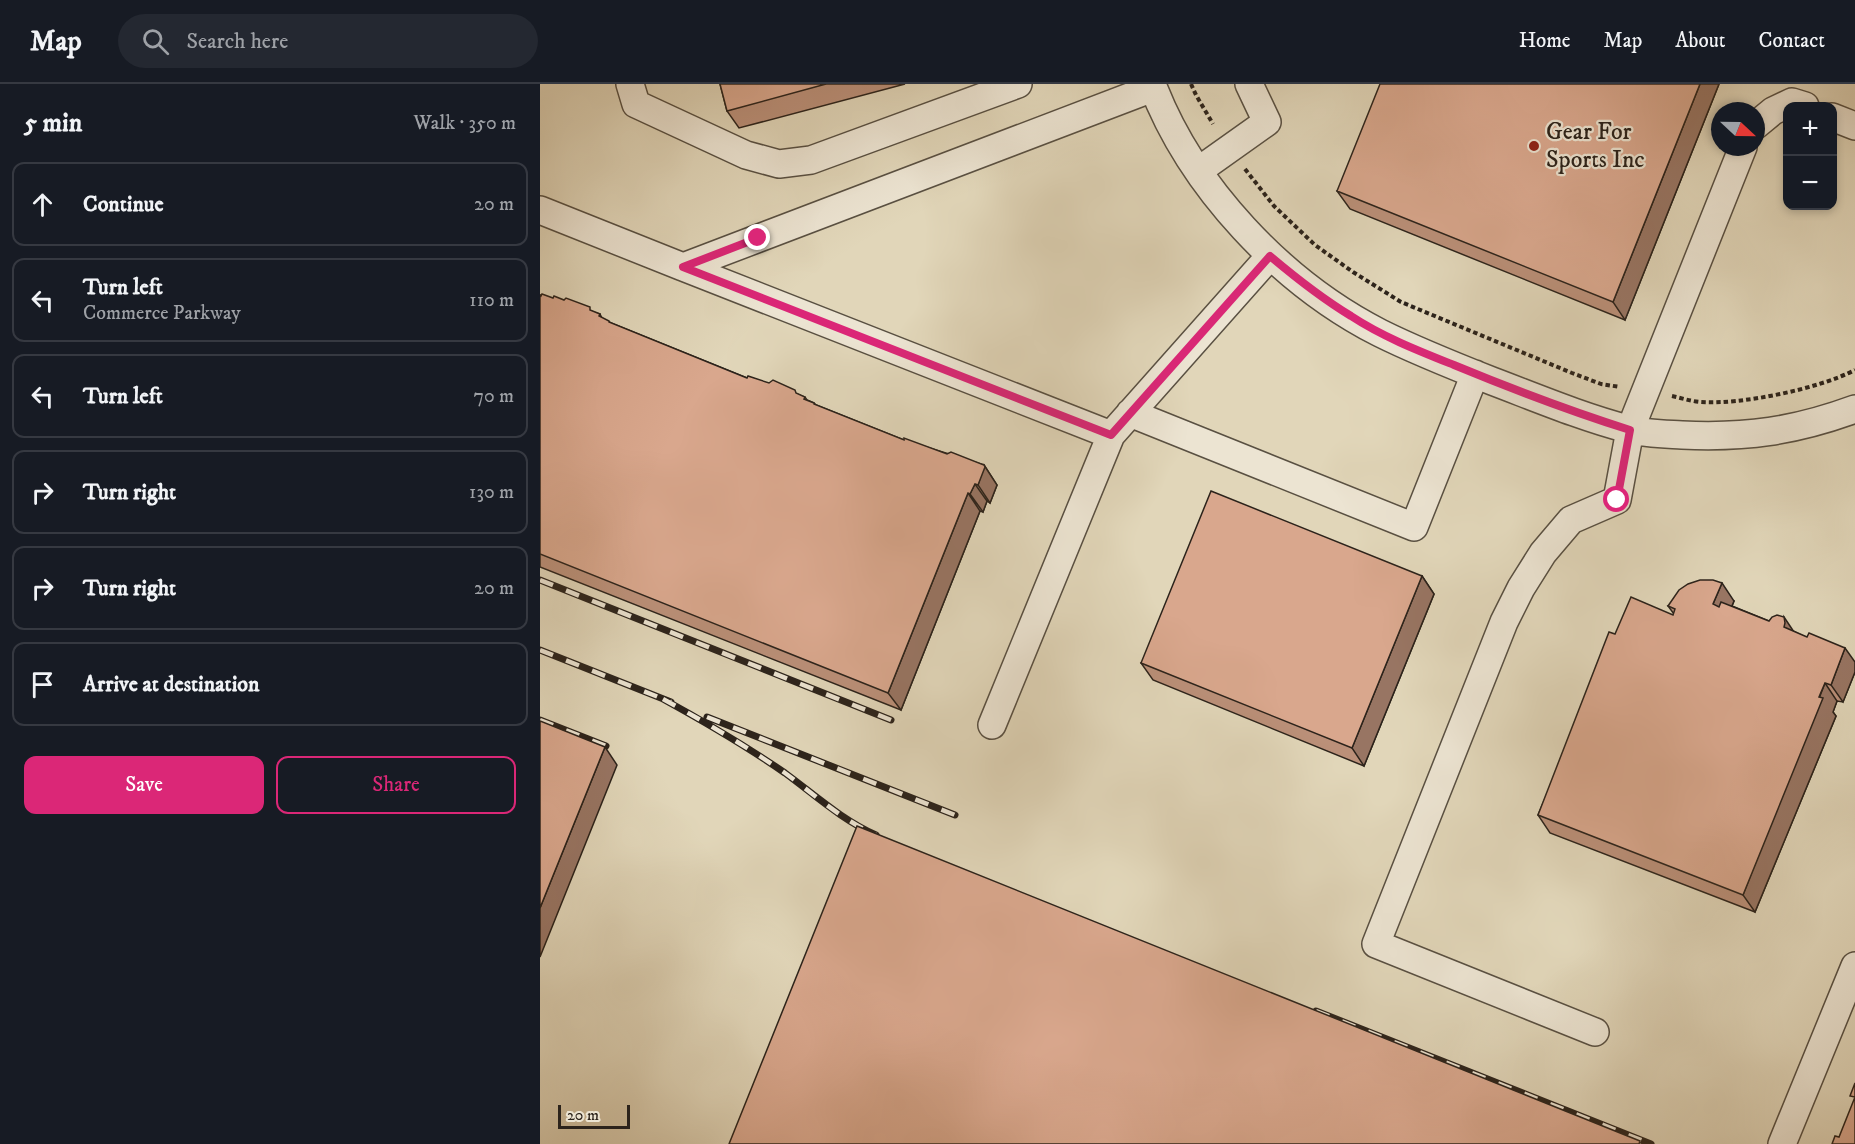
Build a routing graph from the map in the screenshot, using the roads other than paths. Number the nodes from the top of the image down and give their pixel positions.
1 (630, 84) edge
2 (1018, 84) edge
3 (1250, 84) edge
4 (1153, 86) edge
5 (1783, 106) edge
6 (1765, 118) edge
7 (1837, 119) edge
8 (1855, 126) edge
9 (1739, 156) edge
10 (1198, 171) junction
11 (540, 210) edge
12 (1270, 256) junction
13 (683, 267) junction
14 (1475, 374) junction
15 (1855, 409) edge
16 (1130, 413) junction
17 (1630, 430) junction
18 (1111, 435) junction
19 (992, 725) dead end
20 (1855, 966) edge
21 (1595, 1032) dead end
22 (1782, 1144) edge

1 - 2 street
3 - 10 street
4 - 10 street
4 - 13 street
5 - 6 street
7 - 8 street
9 - 17 street
10 - 12 street
11 - 13 street
12 - 14 street
12 - 16 street
13 - 18 street
14 - 16 street
14 - 17 street
15 - 17 street
16 - 18 street
17 - 21 street
18 - 19 street
20 - 22 street

